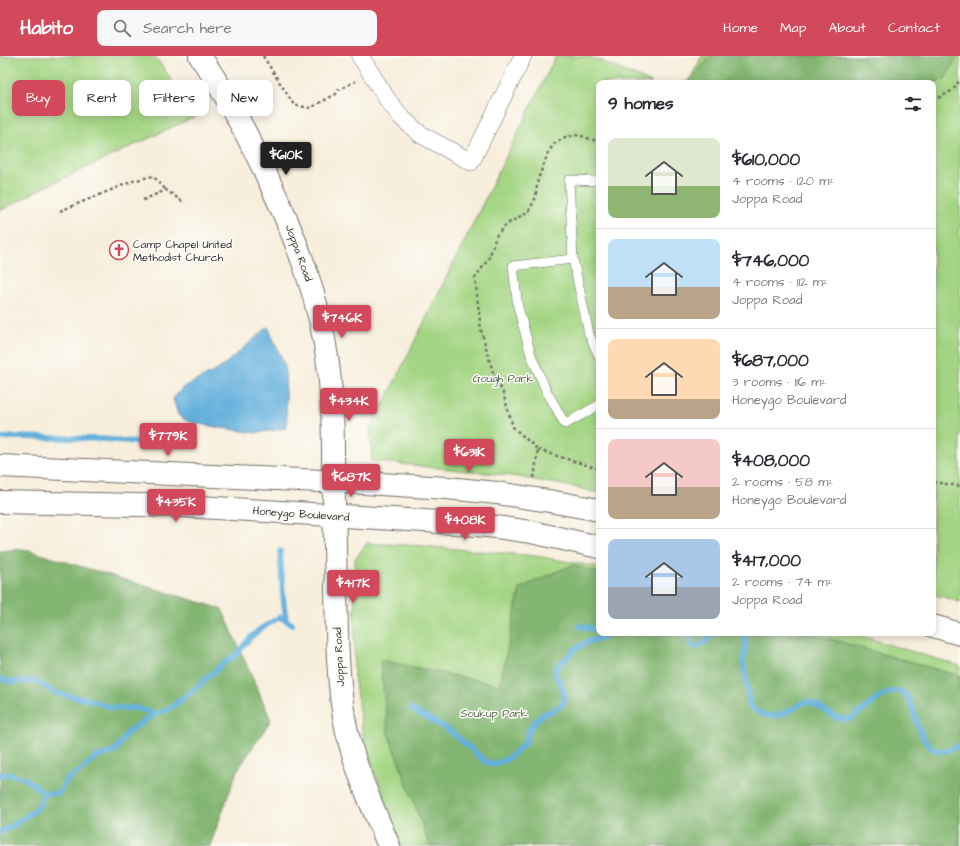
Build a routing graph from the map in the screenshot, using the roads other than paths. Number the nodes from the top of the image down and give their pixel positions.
1 (200, 56) edge
2 (360, 56) edge
3 (523, 56) edge
4 (596, 181) edge
5 (573, 259) junction
6 (596, 349) edge
7 (596, 407) edge
8 (0, 466) edge
9 (334, 481) junction
10 (0, 502) edge
11 (596, 509) edge
12 (334, 516) junction
13 (596, 546) edge
14 (936, 627) edge
15 (960, 634) edge
16 (388, 846) edge

1 - 9 main road, Joppa Road
2 - 3 street
4 - 5 lane
5 - 6 lane
5 - 7 lane
8 - 9 main road
9 - 11 main road
9 - 12 main road, Joppa Road
10 - 12 main road, Honeygo Boulevard
12 - 13 main road, Honeygo Boulevard
12 - 16 main road, Joppa Road
14 - 15 main road

